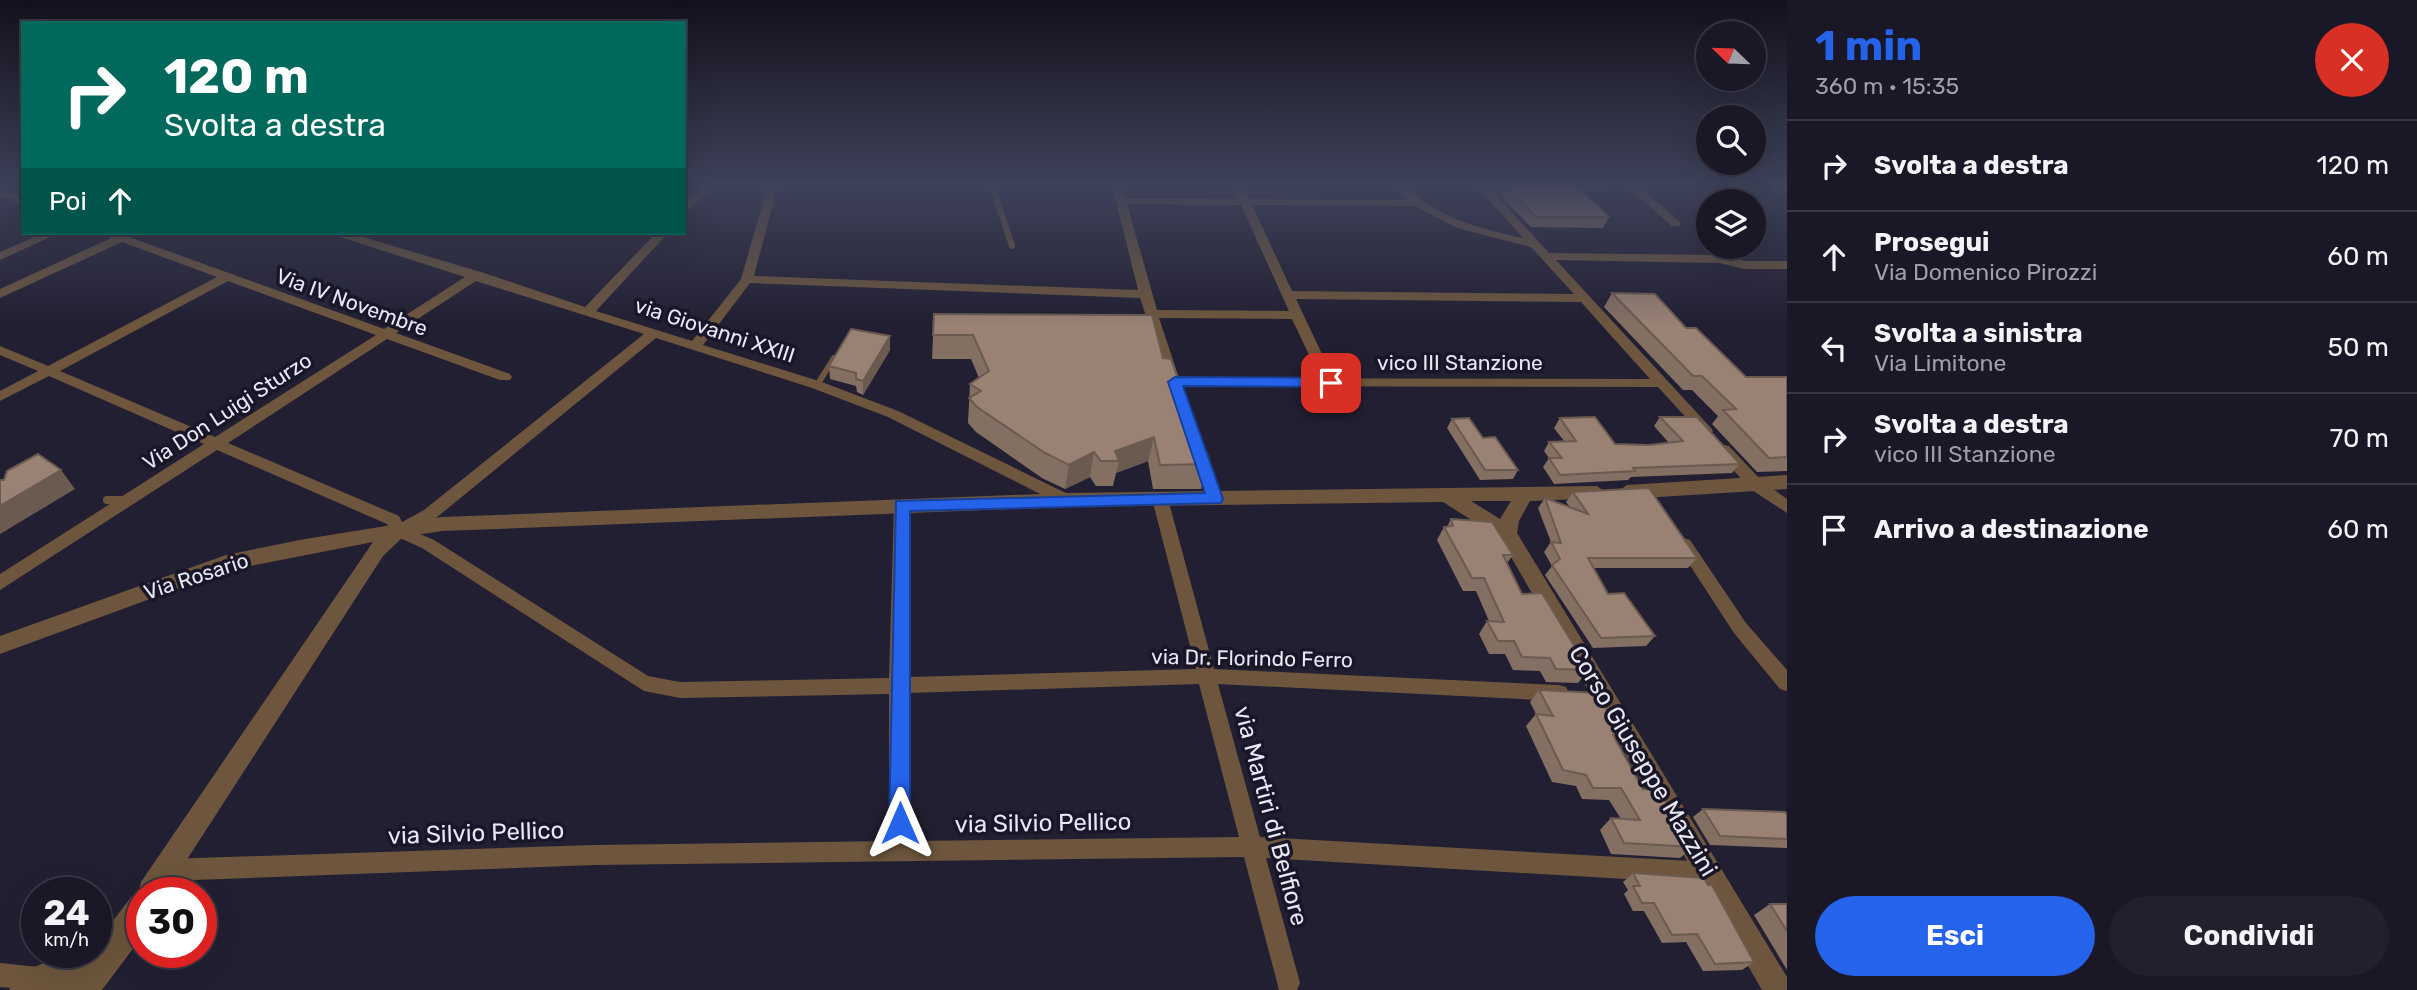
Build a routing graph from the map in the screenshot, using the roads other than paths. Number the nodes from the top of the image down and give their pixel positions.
1 (760, 231) edge
2 (1007, 231) edge
3 (1128, 231) edge
4 (1259, 231) edge
5 (1482, 231) edge
6 (1523, 231) edge
7 (48, 235) edge
8 (113, 235) edge
9 (345, 235) edge
10 (660, 235) edge
11 (121, 238) junction
12 (1534, 244) junction
13 (1012, 246) dead end
14 (0, 256) edge
15 (1545, 256) junction
16 (1787, 265) edge
17 (477, 275) junction
18 (225, 277) junction
19 (747, 279) junction
20 (0, 294) edge
21 (1145, 294) junction
22 (1288, 295) junction
23 (1583, 298) junction
24 (589, 311) junction
25 (1152, 314) junction
26 (1297, 315) junction
27 (655, 332) junction
28 (385, 334) junction
29 (696, 345) junction
30 (0, 350) edge
31 (838, 352) edge
32 (1315, 354) dead end
33 (49, 371) junction
34 (505, 377) dead end
35 (1661, 383) junction
36 (817, 385) junction
37 (0, 397) edge
38 (1193, 434) edge
39 (216, 443) junction
40 (1787, 482) edge
41 (1755, 484) junction
42 (1524, 495) junction
43 (1457, 496) junction
44 (1487, 496) junction
45 (1160, 499) junction
46 (1215, 499) junction
47 (107, 500) dead end
48 (128, 500) junction
49 (1066, 500) junction
50 (902, 505) junction
51 (1787, 507) edge
52 (1672, 525) edge
53 (1508, 527) junction
54 (399, 531) junction
55 (0, 583) edge
56 (0, 645) edge
57 (1207, 676) junction
58 (1787, 682) edge
59 (898, 687) junction
60 (1604, 695) junction
61 (1252, 847) junction
62 (900, 851) junction
63 (167, 870) junction
64 (1710, 873) junction
65 (162, 877) edge
66 (126, 931) edge
67 (0, 975) edge
68 (1288, 983) dead end
69 (56, 985) edge
70 (1778, 990) edge

1 - 19 street
2 - 13 lane
3 - 21 street
4 - 22 street
5 - 12 street
6 - 12 street
7 - 14 street
8 - 11 street, Via IV Novembre
9 - 17 street, via Giovanni XXIII
10 - 24 street
11 - 18 street, Via IV Novembre
11 - 20 street
12 - 15 street
15 - 16 street
15 - 23 street
17 - 24 street, via Giovanni XXIII
17 - 28 street, Via Don Luigi Sturzo
18 - 28 street, Via IV Novembre
18 - 33 street
19 - 21 street
19 - 29 street
21 - 25 street
22 - 23 street
22 - 26 street
23 - 35 street
24 - 27 street, via Giovanni XXIII
25 - 26 street
25 - 35 street, vico III Stanzione
26 - 32 street
27 - 29 street, via Giovanni XXIII
27 - 54 street
28 - 34 street, Via IV Novembre
28 - 39 street, Via Don Luigi Sturzo
29 - 36 street, via Giovanni XXIII
30 - 33 street, via Dr. Florindo Ferro
31 - 36 lane
33 - 37 street
33 - 39 street, via Dr. Florindo Ferro
35 - 41 street
36 - 49 street, via Giovanni XXIII
38 - 46 street
39 - 48 street, Via Don Luigi Sturzo
39 - 54 street, via Dr. Florindo Ferro
40 - 41 street, Via Rosario
41 - 42 street, Via Rosario
41 - 51 street
42 - 44 street, Via Rosario
42 - 53 street
43 - 44 street, Via Rosario
43 - 46 street, Via Rosario
43 - 53 street, Corso Giuseppe Mazzini
44 - 53 street, Corso Giuseppe Mazzini
45 - 46 street, Via Rosario
45 - 49 street, Via Rosario
45 - 57 street, via Martiri di Belfiore
47 - 48 lane
48 - 55 street, Via Don Luigi Sturzo
49 - 50 street, Via Rosario
50 - 54 street, Via Rosario
50 - 59 street
52 - 58 street
53 - 60 street, Corso Giuseppe Mazzini
54 - 56 street, Via Rosario
54 - 59 street, via Dr. Florindo Ferro
54 - 63 street
57 - 59 street, via Dr. Florindo Ferro
57 - 60 street, via Dr. Florindo Ferro
57 - 61 street, via Martiri di Belfiore
59 - 62 street
60 - 64 street, Corso Giuseppe Mazzini
61 - 62 street, via Silvio Pellico
61 - 64 street, via Silvio Pellico
61 - 68 street, via Martiri di Belfiore
62 - 63 street, via Silvio Pellico
63 - 65 street
64 - 70 street, Corso Giuseppe Mazzini
66 - 69 street
67 - 69 street

